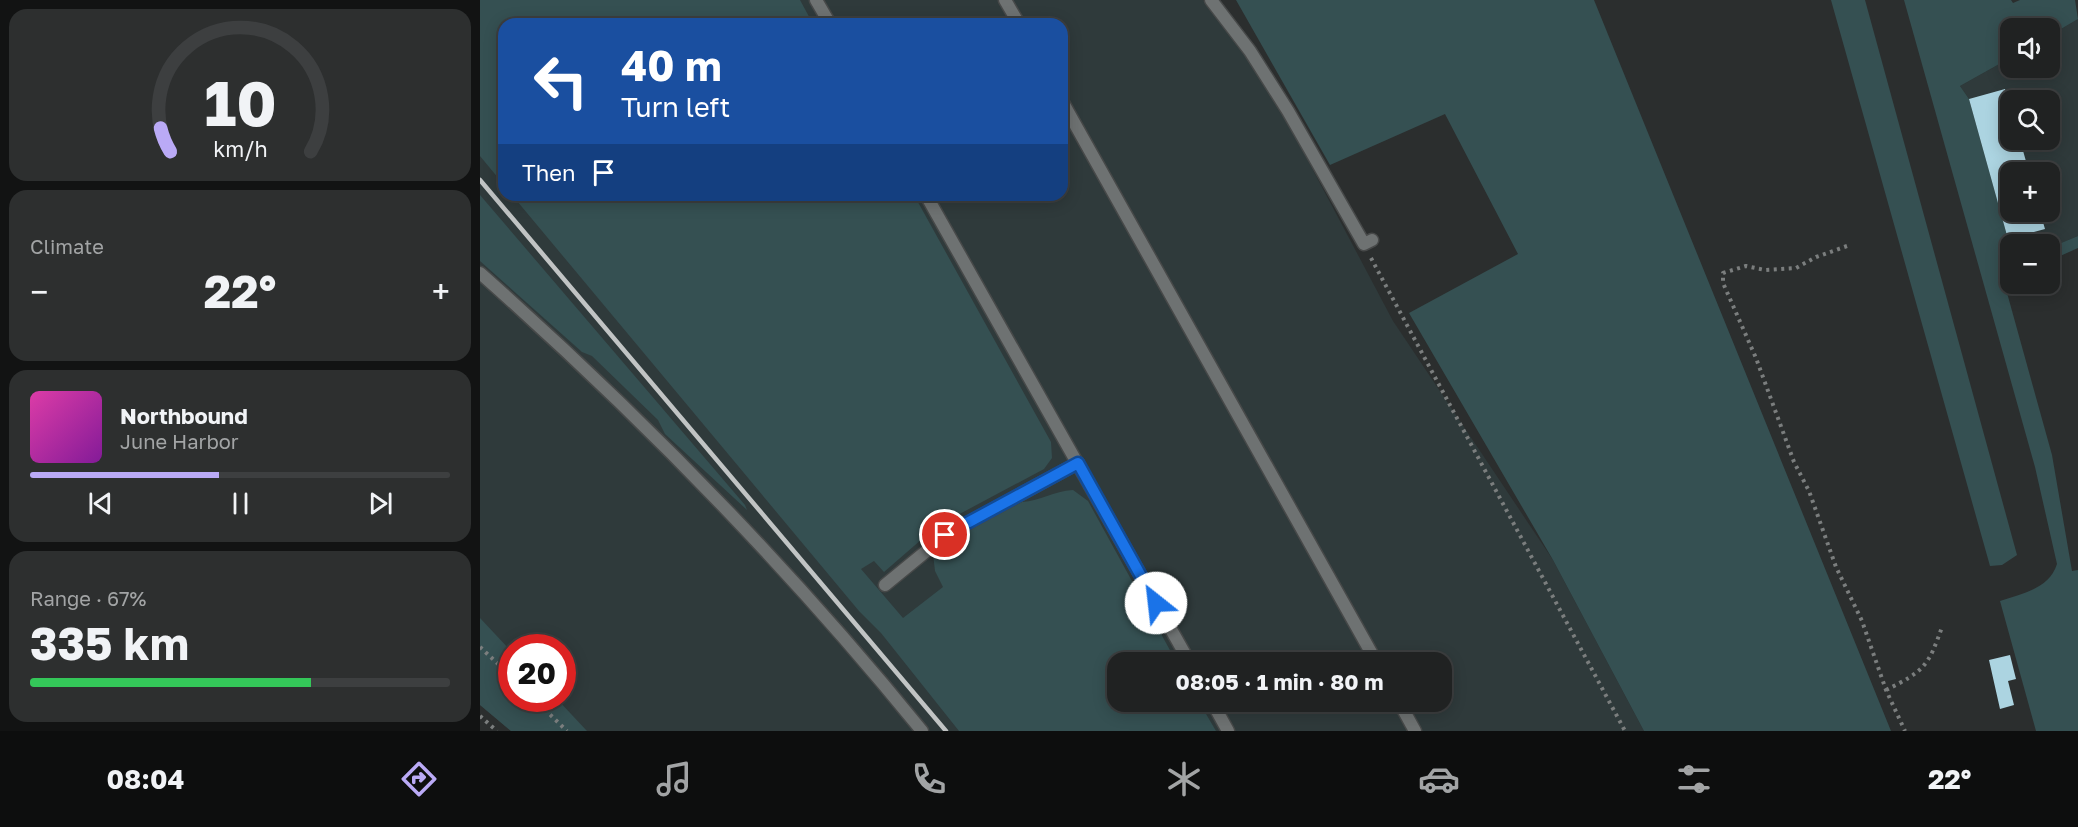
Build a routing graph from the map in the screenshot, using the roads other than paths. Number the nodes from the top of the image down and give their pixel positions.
1 (816, 0) edge
2 (1005, 0) edge
3 (1212, 0) edge
4 (826, 18) edge
5 (1016, 18) edge
6 (1068, 112) edge
7 (929, 201) edge
8 (1368, 242) road end
9 (480, 273) edge
10 (1078, 463) junction
11 (885, 585) dead end
12 (1184, 652) edge
13 (1371, 652) edge
14 (1218, 712) edge
15 (1405, 712) edge
16 (922, 731) edge
17 (1228, 731) edge
18 (1415, 731) edge

1 - 4 lane
2 - 5 lane
3 - 8 lane
6 - 13 lane
7 - 10 lane
9 - 16 lane
10 - 11 lane
10 - 12 lane
14 - 17 lane
15 - 18 lane

